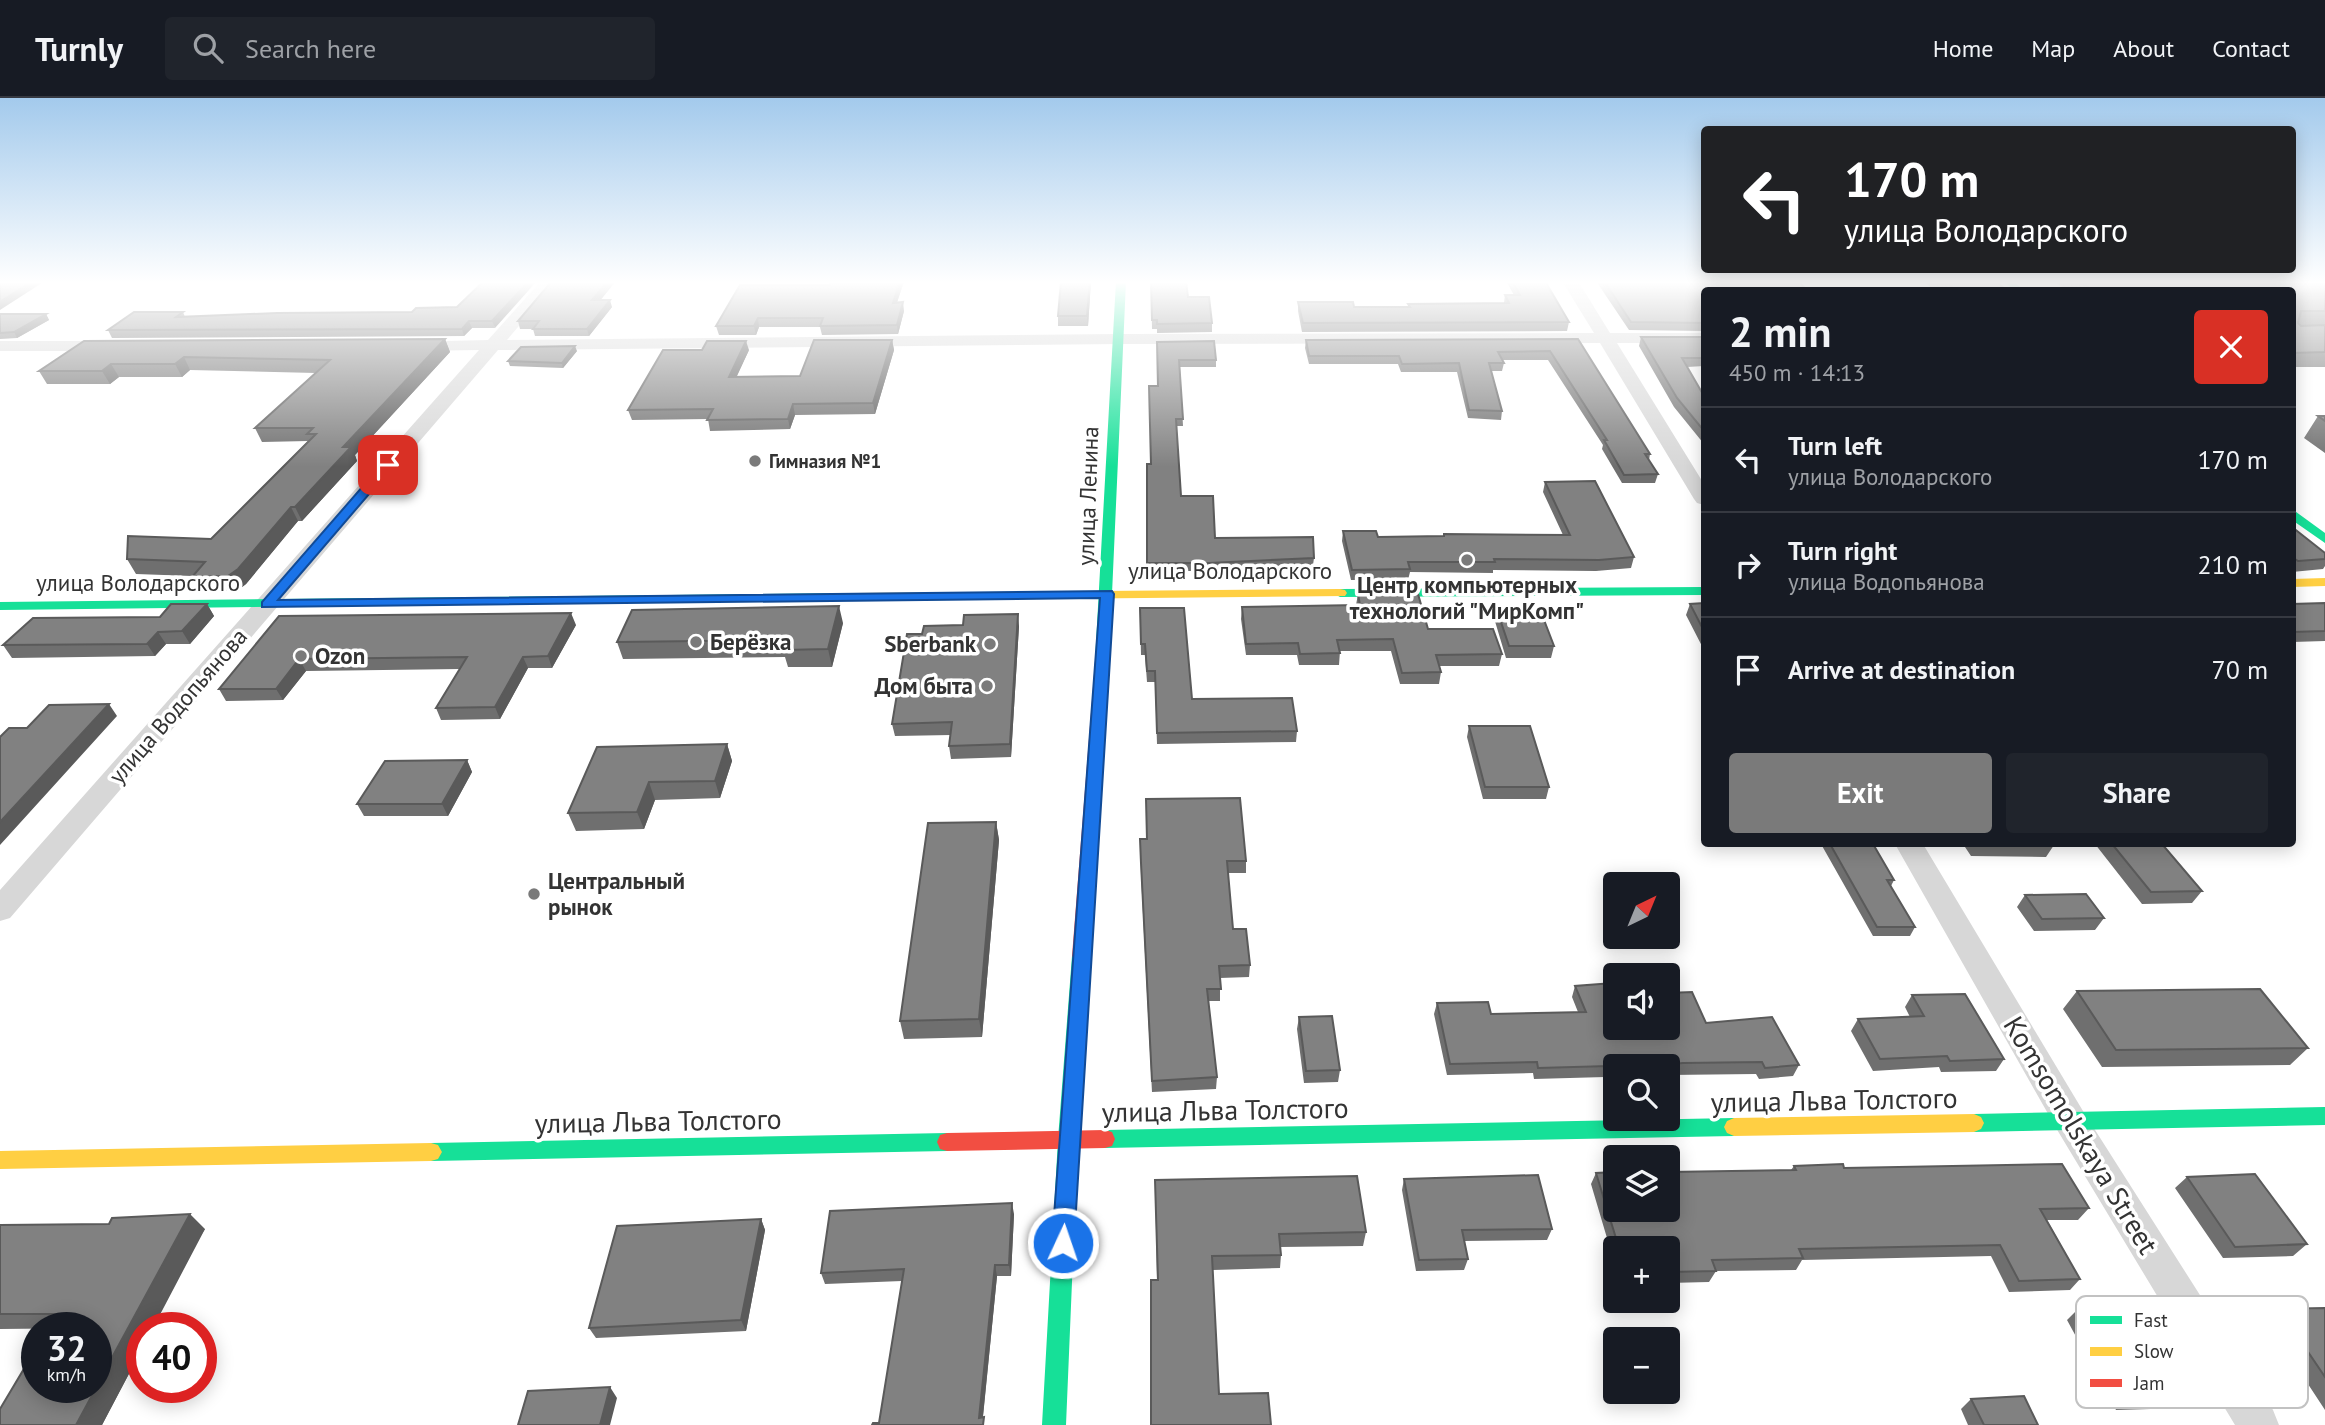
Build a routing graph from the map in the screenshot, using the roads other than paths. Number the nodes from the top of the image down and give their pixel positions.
1 (496, 343) edge
2 (767, 343) edge
3 (1118, 343) edge
4 (1608, 343) edge
5 (0, 346) edge
6 (123, 346) edge
7 (397, 346) edge
8 (493, 346) junction
9 (1701, 494) edge
10 (2296, 516) edge
11 (2325, 539) edge
12 (2325, 582) edge
13 (2296, 583) edge
14 (1701, 591) edge
15 (1107, 594) junction
16 (267, 604) junction
17 (0, 606) edge
18 (1911, 847) edge
19 (0, 910) edge
20 (2325, 1116) edge
21 (2071, 1122) junction
22 (1068, 1139) junction
23 (0, 1160) edge
24 (2178, 1296) edge
25 (2248, 1408) edge
26 (1054, 1425) edge
27 (2258, 1425) edge

1 - 8 street, улица Водопьянова
2 - 8 street
3 - 15 street, улица Ленина
4 - 9 street
5 - 6 street
7 - 8 street
8 - 16 street, улица Водопьянова
10 - 11 street
12 - 13 street
14 - 15 street, улица Володарского
15 - 16 street, улица Володарского
15 - 22 street, улица Ленина
16 - 17 street, улица Володарского
16 - 19 street, улица Водопьянова
18 - 21 street, Komsomolskaya Street
20 - 21 street, улица Льва Толстого
21 - 22 street, улица Льва Толстого
21 - 24 street, Komsomolskaya Street
22 - 23 street, улица Льва Толстого
22 - 26 street, улица Ленина
25 - 27 street, Komsomolskaya Street

